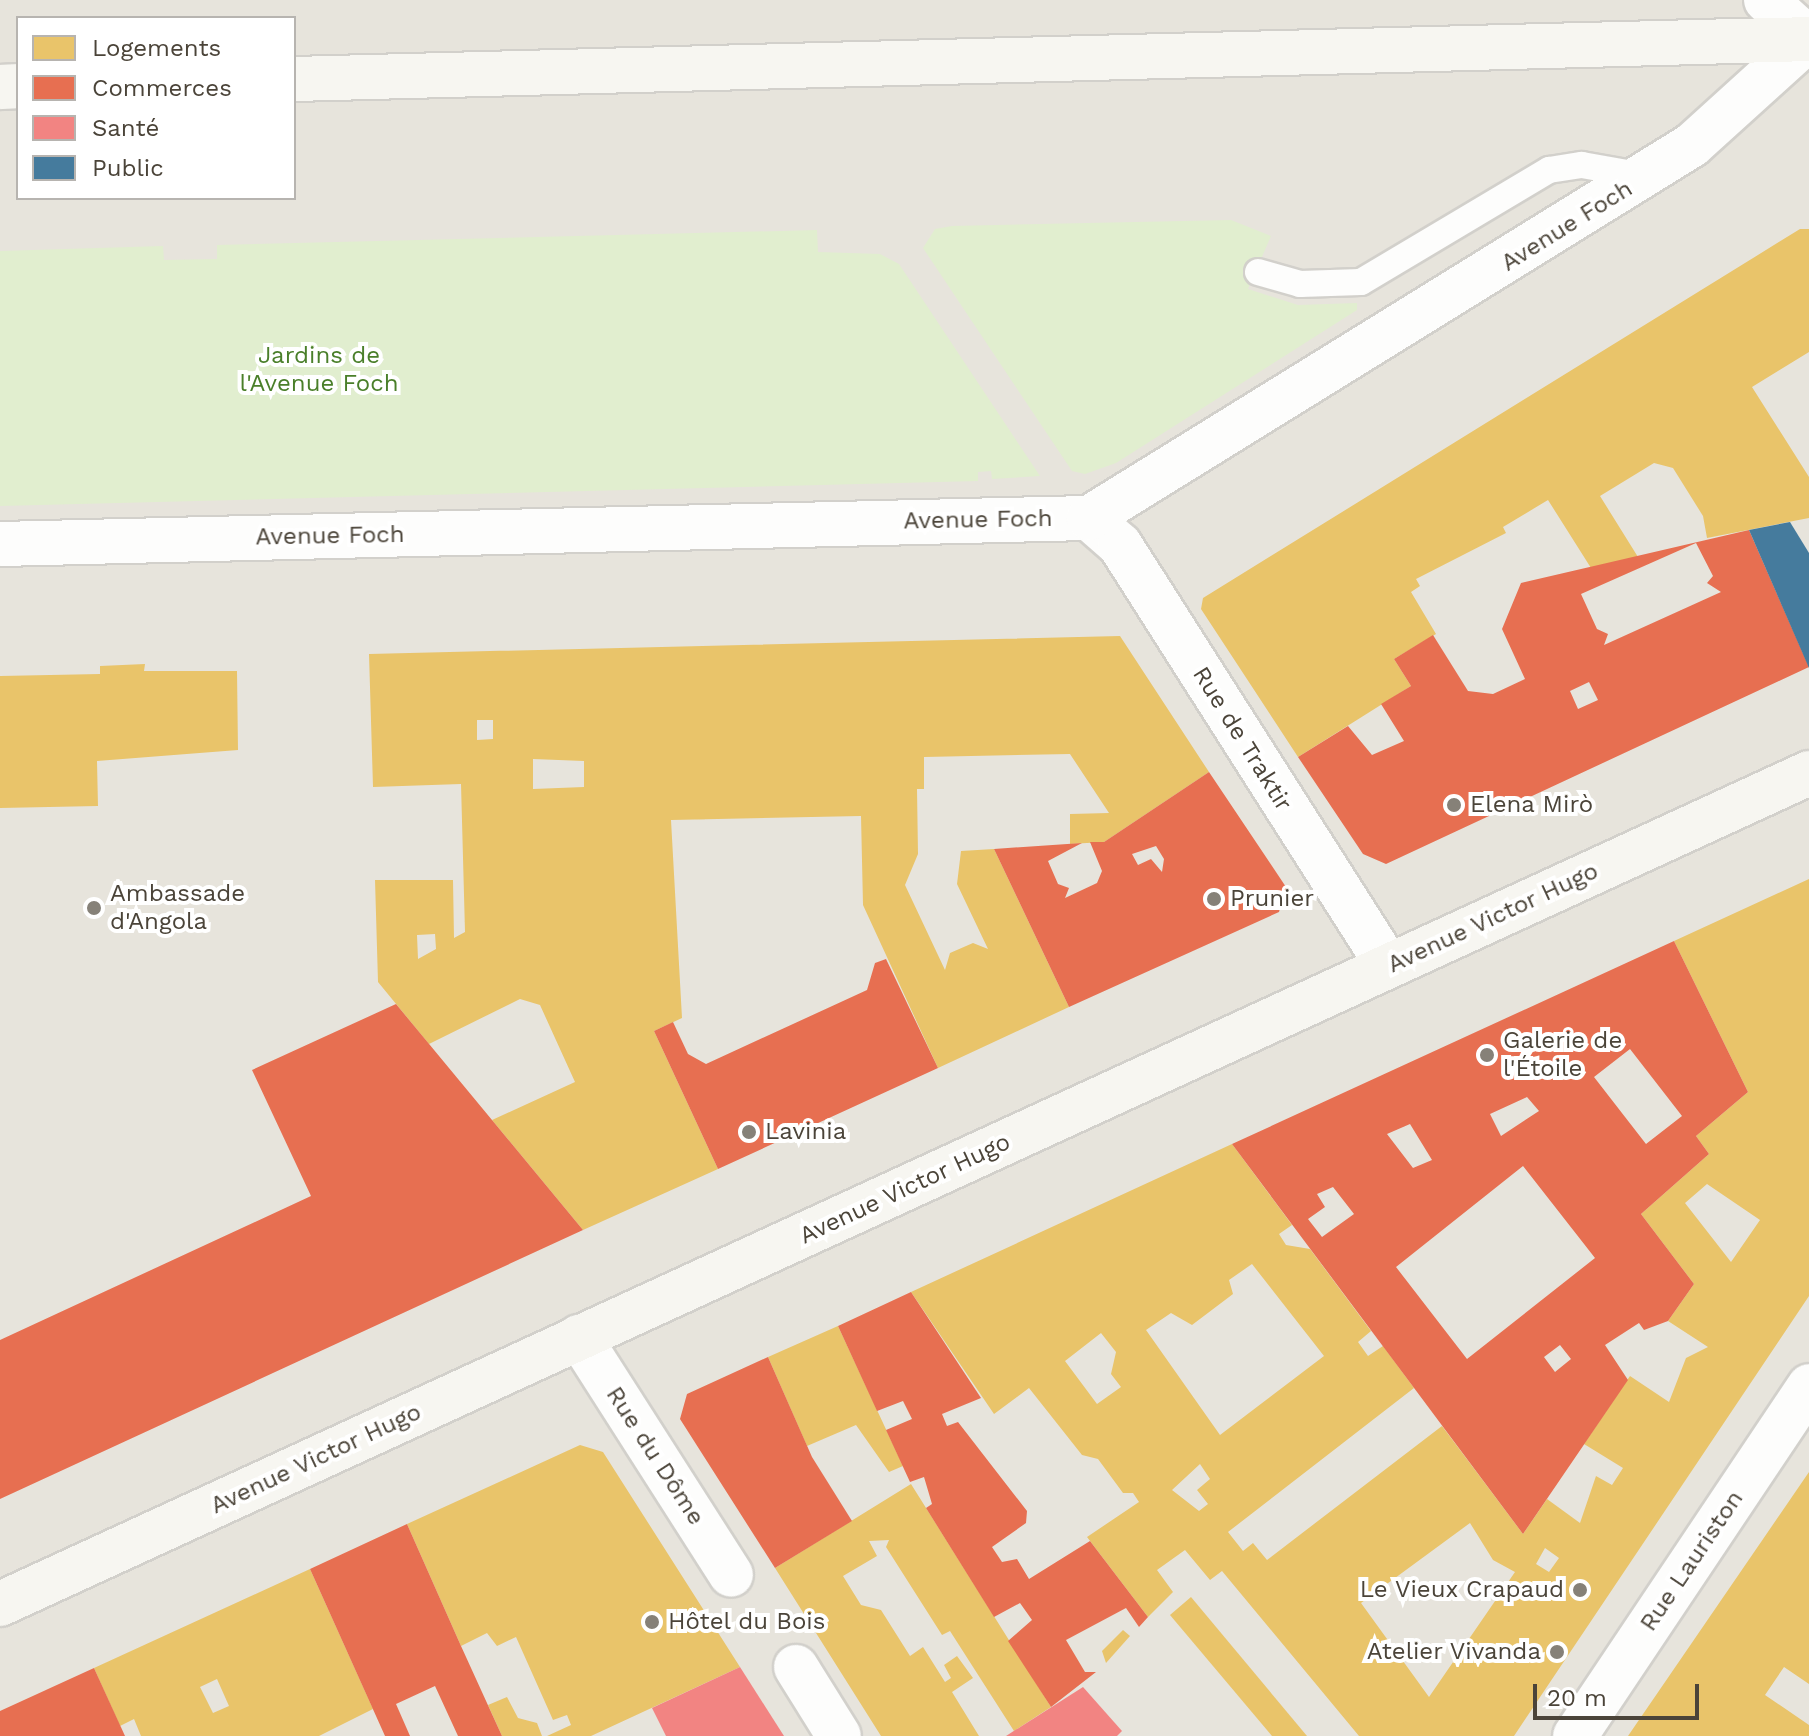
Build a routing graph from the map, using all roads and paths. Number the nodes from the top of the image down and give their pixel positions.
1 (1766, 0) edge
2 (1809, 39) edge
3 (296, 79) edge
4 (1646, 177) junction
5 (1258, 272) dead end
6 (1089, 518) junction
7 (0, 544) edge
8 (1809, 773) edge
9 (1388, 966) junction
10 (579, 1337) junction
11 (1809, 1386) edge
12 (731, 1575) dead end
13 (0, 1604) edge
14 (796, 1667) dead end
15 (839, 1736) edge
16 (1575, 1736) edge

1 - 2 street
2 - 3 main road
2 - 4 street, Avenue Foch
4 - 5 lane
4 - 6 street, Avenue Foch
6 - 7 street, Avenue Foch
6 - 9 street, Rue de Traktir
8 - 9 main road, Avenue Victor Hugo
9 - 10 main road, Avenue Victor Hugo
10 - 12 street, Rue du Dôme
10 - 13 main road, Avenue Victor Hugo
11 - 16 street, Rue Lauriston
14 - 15 street

